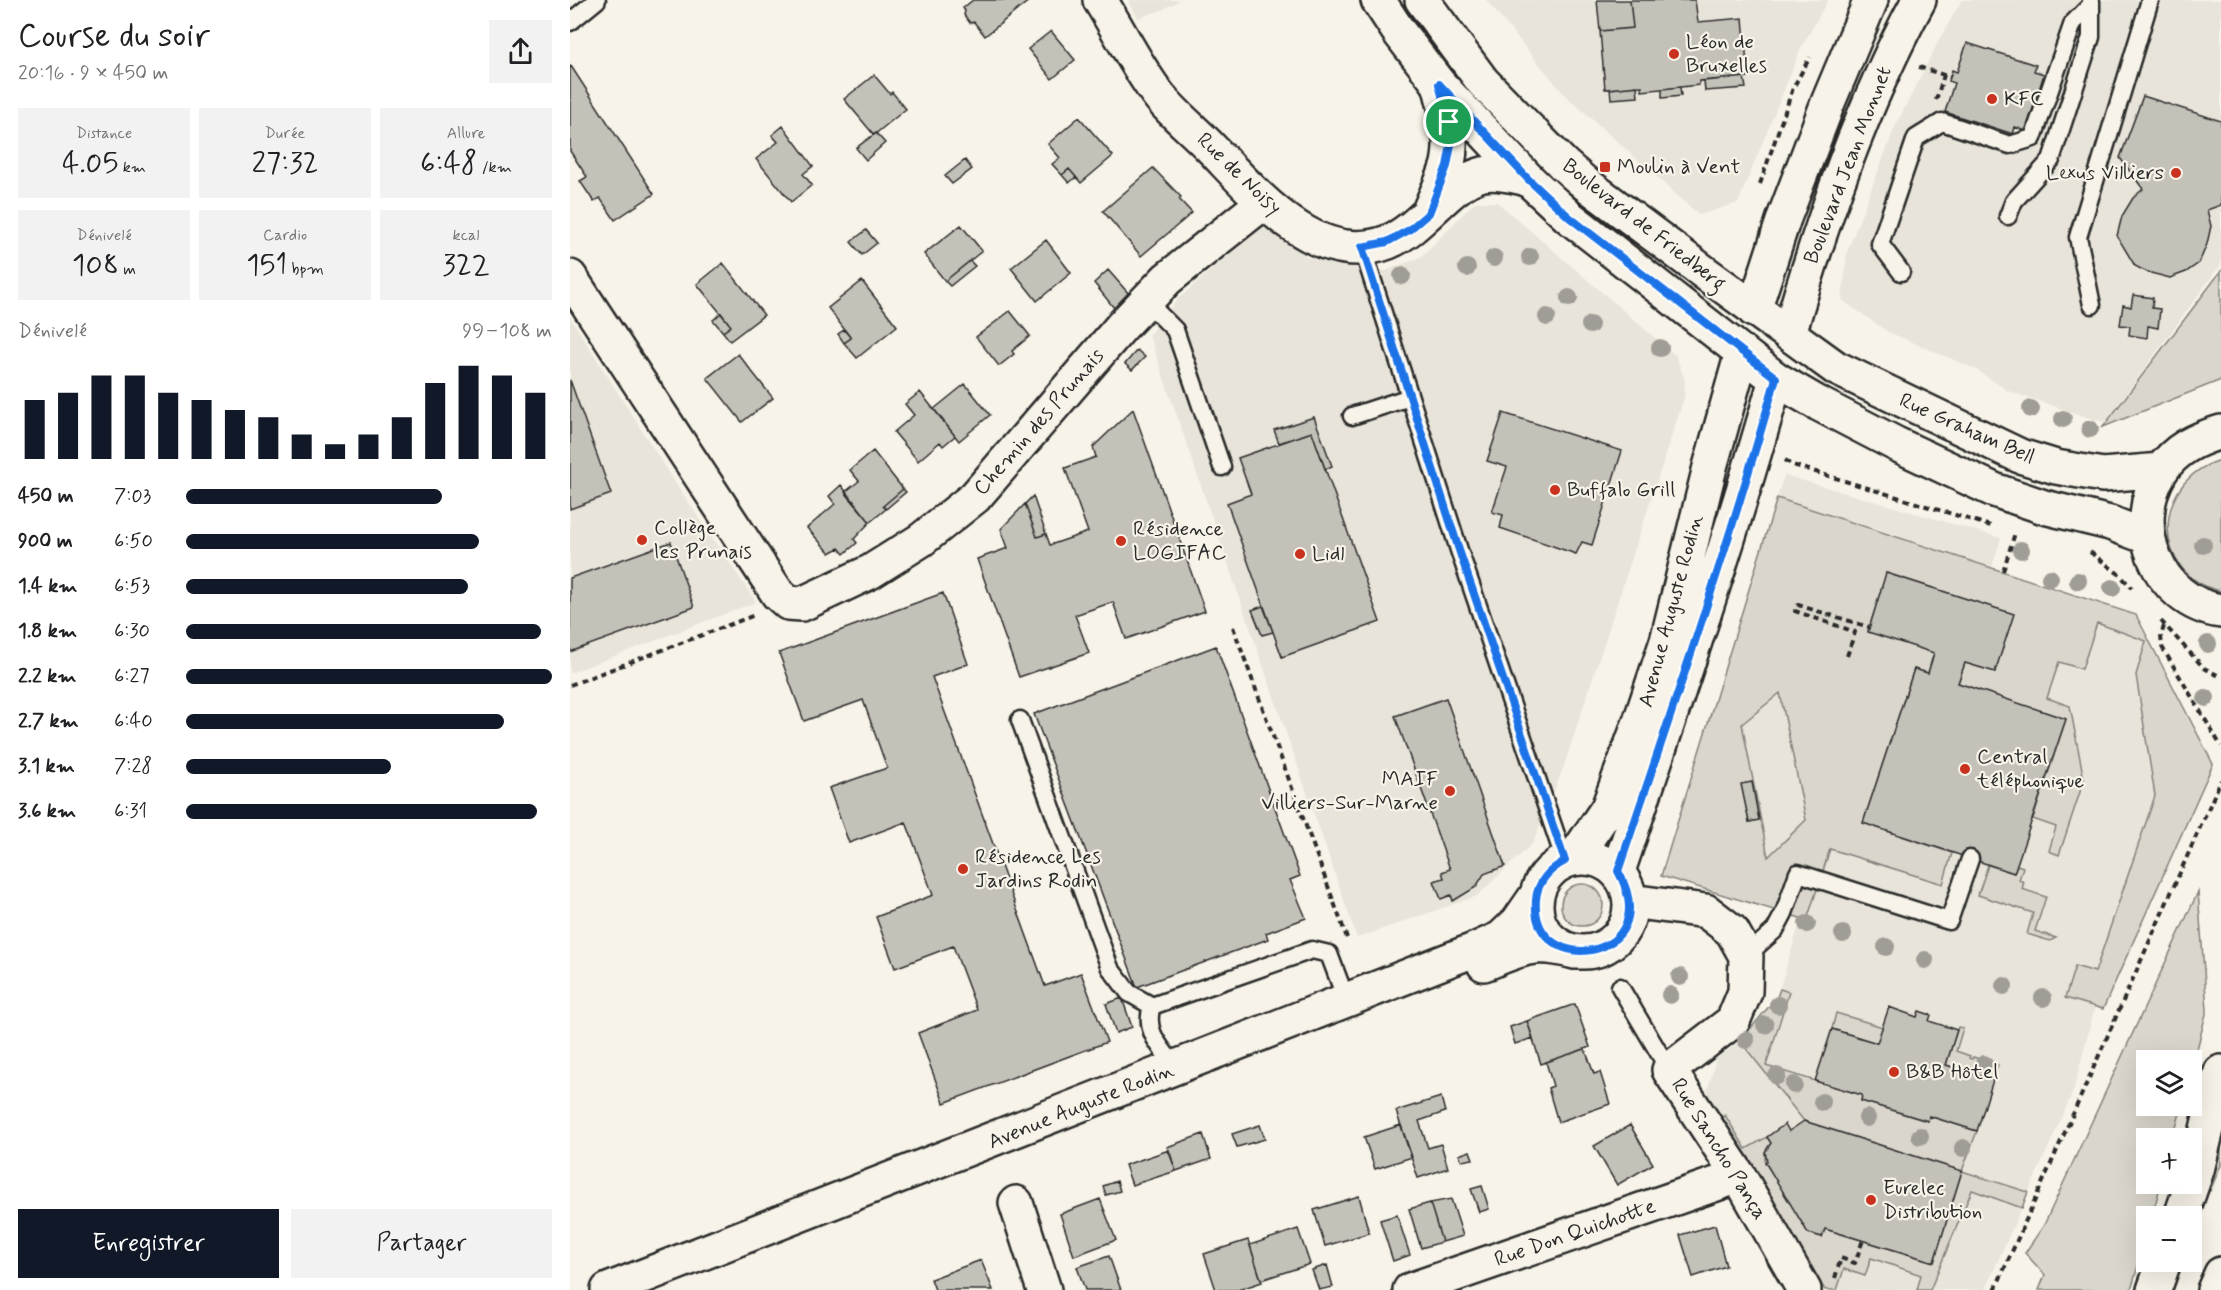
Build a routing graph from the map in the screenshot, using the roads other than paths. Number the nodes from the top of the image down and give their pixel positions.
1 (597, 0) edge
2 (1100, 0) edge
3 (1378, 0) edge
4 (1422, 0) edge
5 (1871, 0) edge
6 (1918, 0) edge
7 (2150, 0) edge
8 (2091, 3) edge
9 (570, 22) edge
10 (1439, 84) junction
11 (1528, 179) junction
12 (1264, 202) junction
13 (1429, 213) junction
14 (2008, 216) dead end
15 (1362, 247) junction
16 (1901, 272) dead end
17 (570, 277) edge
18 (1146, 301) junction
19 (2092, 305) dead end
20 (1754, 310) junction
21 (1788, 334) junction
22 (1742, 353) junction
23 (1776, 378) junction
24 (1410, 397) junction
25 (1352, 416) dead end
26 (2221, 432) edge
27 (1222, 467) dead end
28 (2161, 470) junction
29 (2147, 537) junction
30 (2221, 611) edge
31 (1020, 720) dead end
32 (1970, 859) dead end
33 (1569, 860) junction
34 (1618, 871) junction
35 (1536, 896) junction
36 (1630, 901) junction
37 (1575, 952) junction
38 (1746, 956) junction
39 (1620, 987) dead end
40 (1347, 1002) junction
41 (1152, 1006) junction
42 (1176, 1068) junction
43 (1669, 1070) junction
44 (2221, 1072) edge
45 (1739, 1176) junction
46 (1016, 1203) dead end
47 (2184, 1206) edge
48 (2160, 1272) edge
49 (2221, 1274) edge
50 (608, 1290) edge
51 (659, 1290) edge
52 (1044, 1290) edge
53 (1410, 1290) edge
54 (1804, 1290) edge
55 (2154, 1290) edge
56 (2214, 1290) edge

1 - 9 lane
2 - 12 main road, Rue de Noisy
3 - 10 main road, Boulevard de Friedberg
4 - 20 main road, Boulevard de Friedberg
5 - 20 main road, Boulevard Jean Monnet
6 - 21 main road, Boulevard Jean Monnet
7 - 19 lane
8 - 14 lane
8 - 16 lane
10 - 11 main road, Boulevard de Friedberg
10 - 13 main road
11 - 13 main road, Rue de Noisy
11 - 22 main road, Boulevard de Friedberg
12 - 15 main road, Rue de Noisy
12 - 18 main road, Chemin des Prunais
13 - 15 main road, Rue de Noisy
15 - 24 lane
17 - 18 main road, Chemin des Prunais
18 - 27 lane
20 - 21 main road, Boulevard de Friedberg
20 - 22 main road, Boulevard Jean Monnet
21 - 23 main road, Boulevard Jean Monnet
21 - 28 main road, Rue Graham Bell
22 - 23 main road, Boulevard de Friedberg
22 - 33 main road, Avenue Auguste Rodin
23 - 29 main road, Rue Graham Bell
23 - 34 main road, Avenue Auguste Rodin
24 - 25 lane
24 - 33 lane
26 - 28 main road
28 - 29 main road
29 - 30 main road
31 - 41 lane
32 - 38 lane
33 - 34 main road
33 - 35 main road, Avenue Auguste Rodin
34 - 36 main road
35 - 37 main road
35 - 40 main road, Avenue Auguste Rodin
36 - 37 main road, Avenue Auguste Rodin
36 - 38 main road
37 - 51 main road, Avenue Auguste Rodin
38 - 43 main road, Rue Sancho Pança
39 - 43 lane
40 - 41 lane
40 - 42 main road, Avenue Auguste Rodin
41 - 42 lane
42 - 50 main road, Avenue Auguste Rodin
43 - 45 main road, Rue Sancho Pança
44 - 47 main road
45 - 53 main road, Rue Don Quichotte
45 - 54 main road, Rue Sancho Pança
46 - 52 main road
48 - 55 main road
49 - 56 main road

